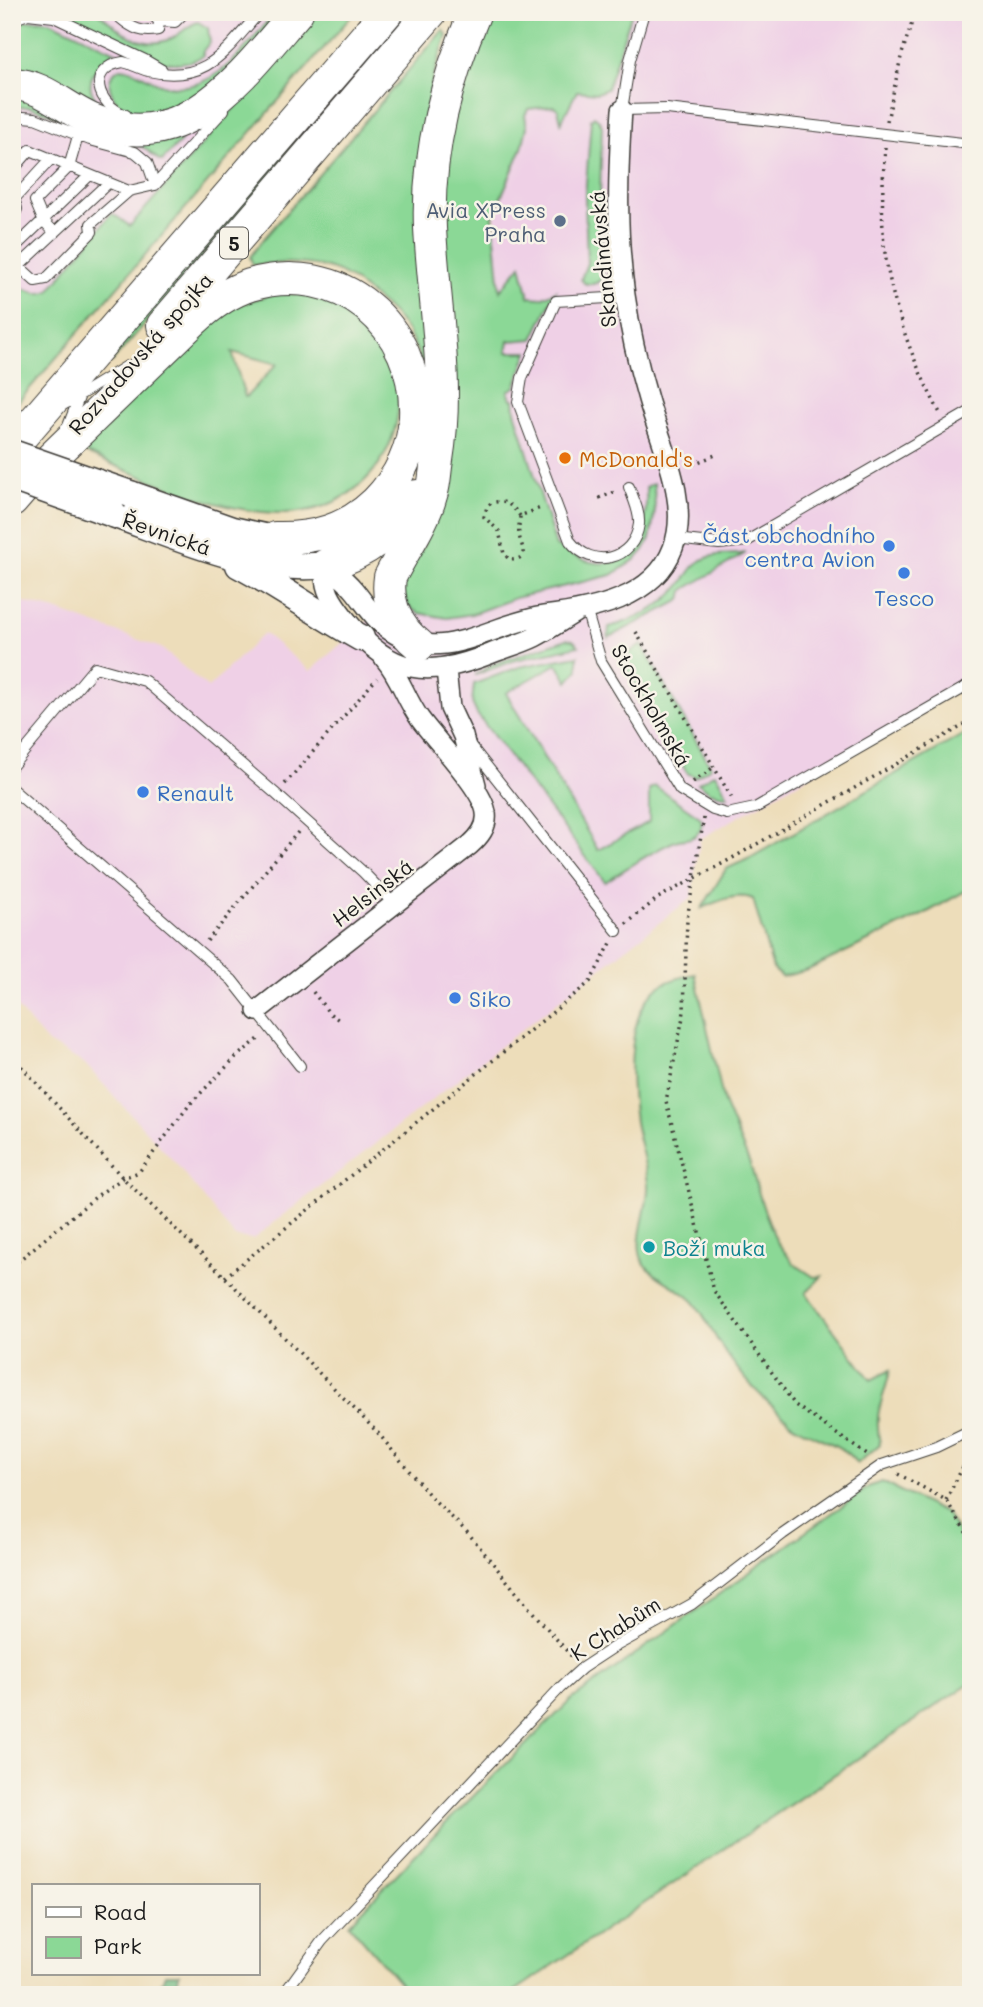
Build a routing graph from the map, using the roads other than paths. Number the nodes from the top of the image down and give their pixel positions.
1 (149, 12) edge
2 (185, 12) edge
3 (260, 12) edge
4 (297, 12) edge
5 (387, 12) edge
6 (431, 12) edge
7 (475, 12) edge
8 (644, 12) edge
9 (120, 18) dead end
10 (12, 20) edge
11 (159, 21) junction
12 (169, 74) junction
13 (12, 85) edge
14 (231, 96) junction
15 (622, 110) junction
16 (12, 116) edge
17 (132, 116) dead end
18 (143, 118) dead end
19 (78, 136) junction
20 (971, 144) edge
21 (50, 160) junction
22 (69, 167) junction
23 (12, 171) edge
24 (90, 175) junction
25 (108, 183) junction
26 (155, 185) junction
27 (130, 191) junction
28 (13, 197) edge
29 (71, 216) junction
30 (12, 220) edge
31 (43, 220) junction
32 (91, 224) junction
33 (54, 232) junction
34 (12, 250) edge
35 (15, 263) edge
36 (625, 296) junction
37 (99, 346) junction
38 (127, 366) junction
39 (80, 395) junction
40 (971, 411) edge
41 (22, 435) edge
42 (62, 443) junction
43 (12, 453) edge
44 (437, 461) junction
45 (24, 476) edge
46 (627, 488) road end
47 (12, 502) edge
48 (122, 504) junction
49 (346, 524) junction
50 (275, 538) junction
51 (676, 539) junction
52 (212, 550) junction
53 (326, 565) junction
54 (581, 611) junction
55 (370, 645) junction
56 (419, 645) junction
57 (446, 669) junction
58 (971, 684) edge
59 (463, 736) junction
60 (12, 766) edge
61 (12, 789) edge
62 (478, 793) junction
63 (393, 904) junction
64 (617, 931) road end
65 (257, 1011) junction
66 (300, 1066) dead end
67 (971, 1430) edge
68 (283, 1995) edge

1 - 11 lane
2 - 11 lane
3 - 12 lane
4 - 14 highway
5 - 37 highway, Rozvadovská spojka / 5
6 - 38 highway, Rozvadovská spojka / 5
7 - 44 highway
8 - 15 lane, Skandinávská
9 - 11 lane
10 - 12 lane
12 - 17 lane
13 - 14 highway
14 - 18 lane
14 - 26 lane
15 - 20 lane
15 - 36 street, Skandinávská
16 - 19 lane
19 - 22 lane
19 - 26 lane
21 - 22 lane
21 - 23 lane
21 - 28 lane
22 - 24 lane
22 - 31 lane
24 - 25 lane
24 - 31 lane
25 - 27 lane
25 - 29 lane
26 - 27 lane
27 - 32 lane
28 - 30 lane
29 - 32 lane
29 - 33 lane
31 - 33 lane
31 - 34 lane
32 - 35 lane
33 - 35 lane
36 - 46 lane
36 - 51 street, Skandinávská
37 - 39 lane, 5
37 - 41 highway, Rozvadovská spojka / 5
38 - 39 lane, 5
38 - 42 highway, Rozvadovská spojka / 5
39 - 41 lane, 5
39 - 42 lane, 5
40 - 51 lane
42 - 45 highway, Rozvadovská spojka / 5
43 - 48 main road, Řevnická, bridge
44 - 53 highway
44 - 56 highway
45 - 47 highway, Rozvadovská spojka / 5
45 - 48 main road, Řevnická, bridge
45 - 49 highway
48 - 50 main road, Řevnická
48 - 52 main road, Řevnická
49 - 50 highway
49 - 53 highway
50 - 53 main road, Řevnická
51 - 54 street, Skandinávská
52 - 53 main road, Řevnická
52 - 55 main road
53 - 55 street, Skandinávská
53 - 56 street
54 - 56 street, Skandinávská
54 - 57 street, Skandinávská
54 - 58 lane, Stockholmská
55 - 57 street, Skandinávská
55 - 62 street, Helsinská
57 - 59 street, Helsinská
59 - 62 street, Helsinská
59 - 64 lane
60 - 63 lane
61 - 65 lane
62 - 63 street, Helsinská
63 - 65 street, Helsinská
65 - 66 lane
67 - 68 lane, K Chabům

